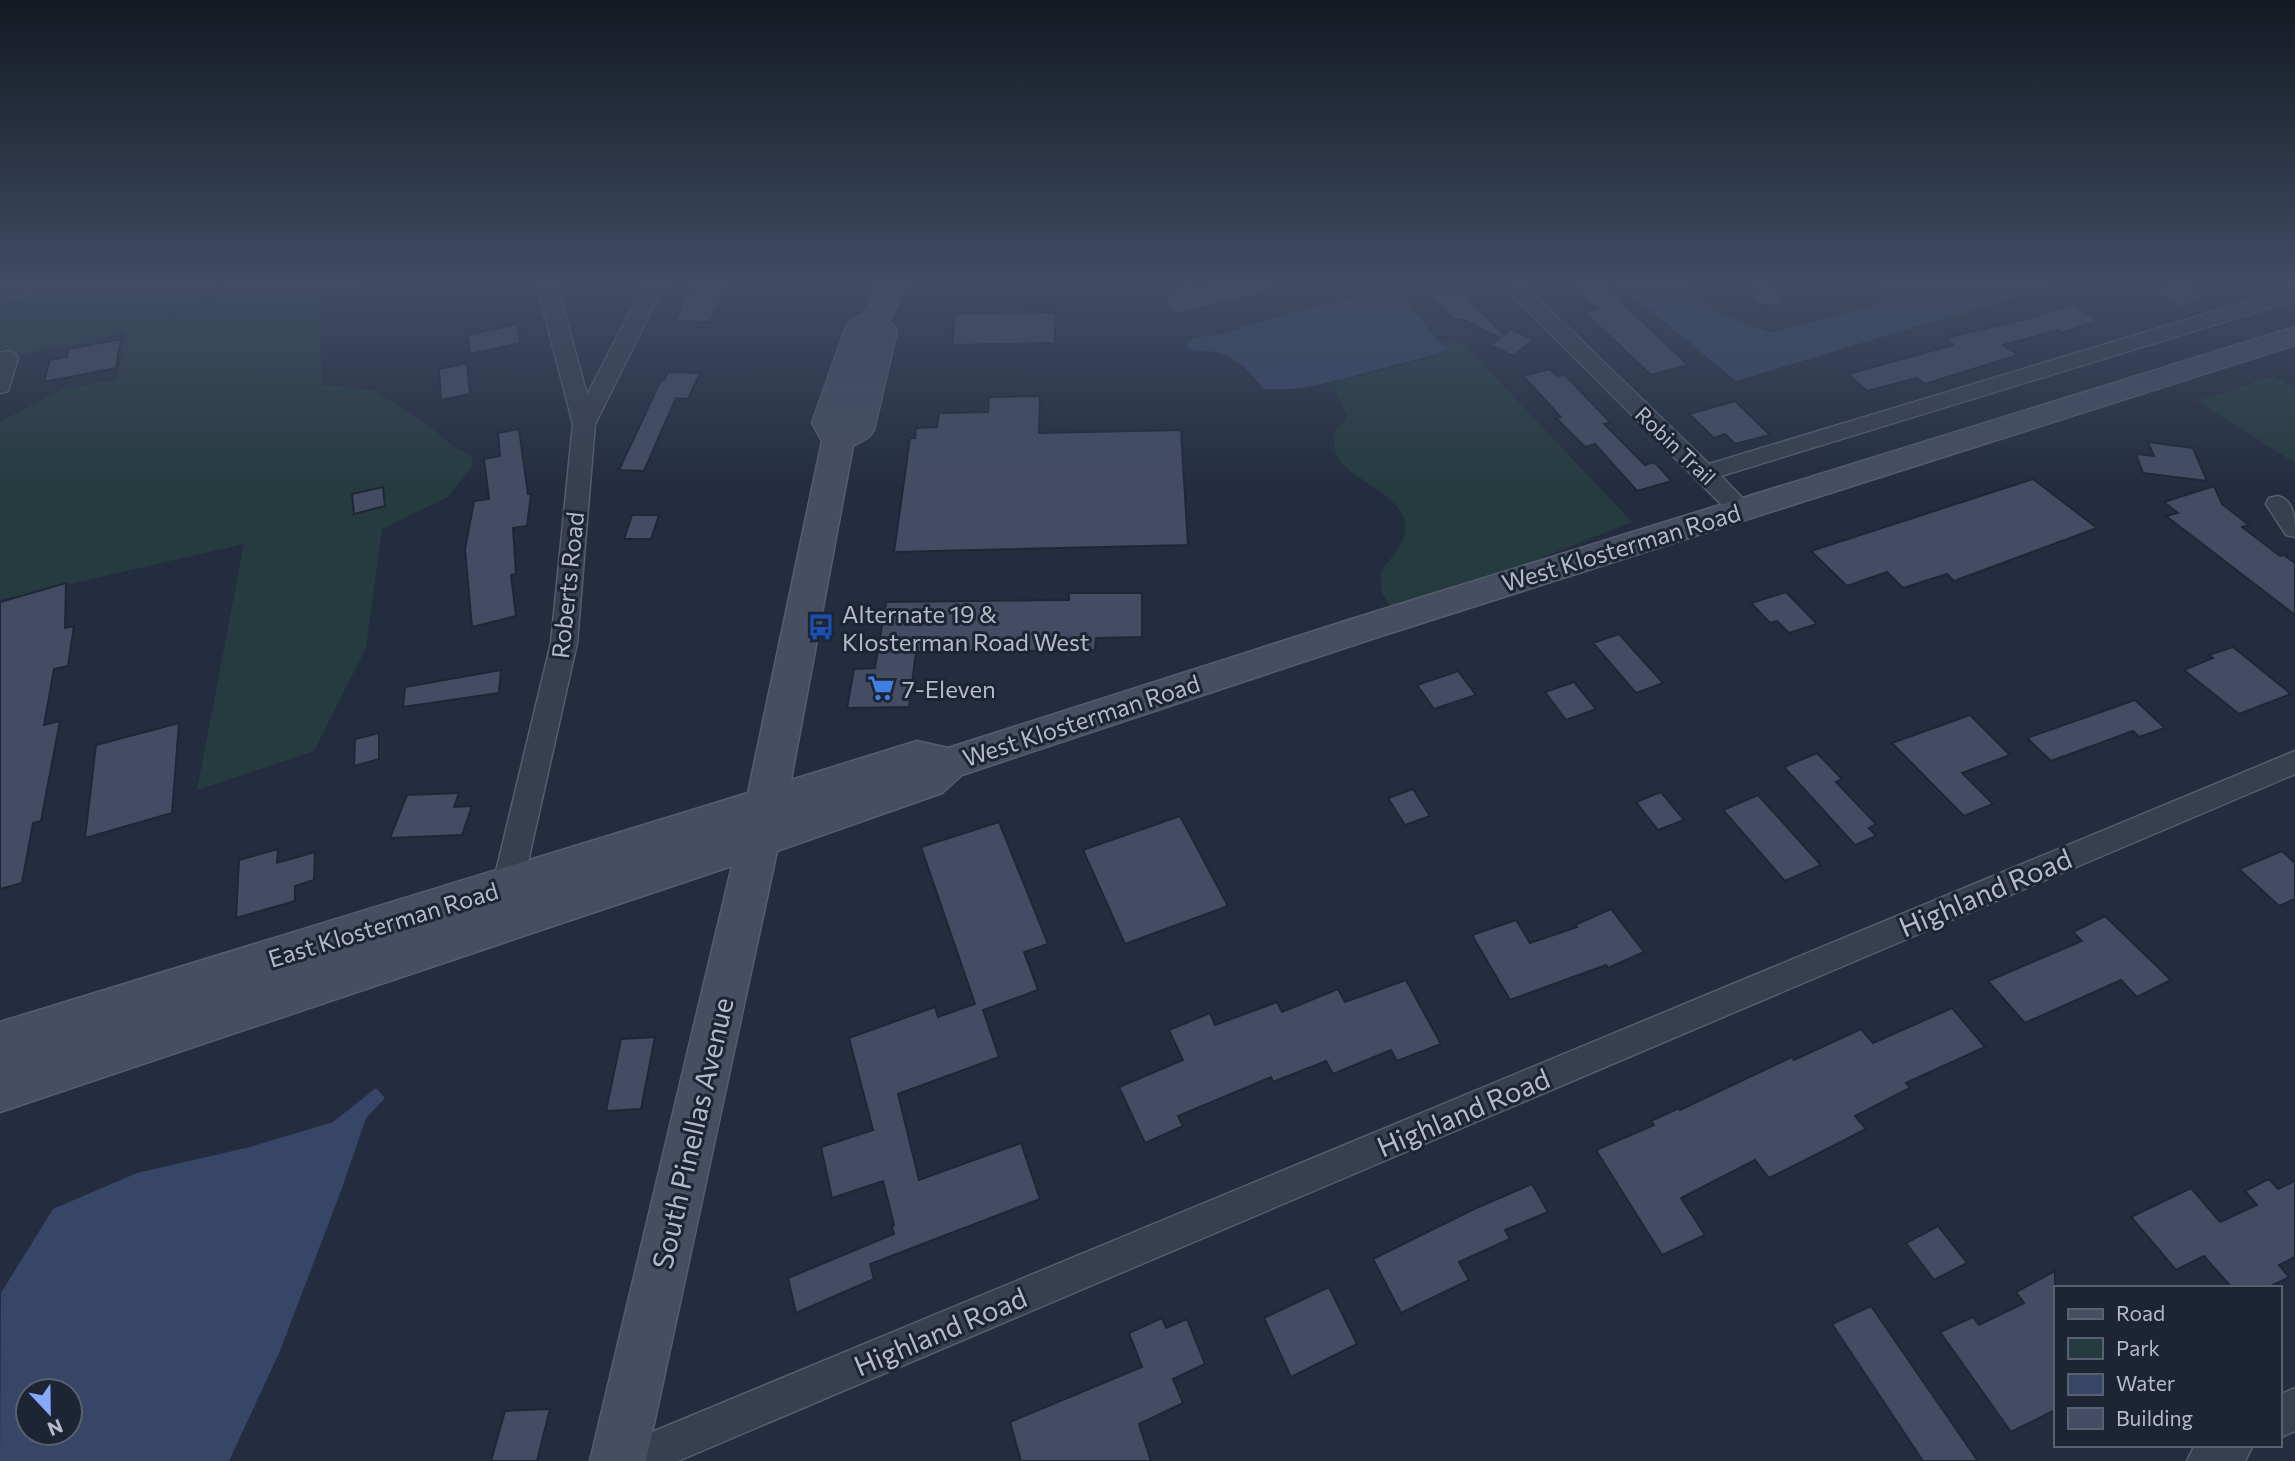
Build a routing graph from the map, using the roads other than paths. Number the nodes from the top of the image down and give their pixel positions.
1 (565, 353) edge
2 (620, 353) edge
3 (851, 353) edge
4 (1583, 353) edge
5 (2098, 353) edge
6 (2240, 353) edge
7 (7, 358) dead end
8 (0, 386) edge
9 (584, 424) junction
10 (1705, 473) junction
11 (2278, 504) dead end
12 (1742, 510) junction
13 (2295, 529) edge
14 (2295, 762) edge
15 (762, 822) junction
16 (508, 884) junction
17 (0, 1044) edge
18 (0, 1089) edge
19 (2230, 1447) edge
20 (618, 1461) edge
21 (630, 1461) edge
22 (2207, 1461) edge

1 - 9 street, Roberts Road
2 - 9 street
3 - 15 main road, South Pinellas Avenue
4 - 10 street, Robin Trail
5 - 10 street
6 - 12 main road, West Klosterman Road
7 - 8 street
9 - 16 street, Roberts Road
10 - 12 street, Robin Trail
11 - 13 street
12 - 15 main road, West Klosterman Road
14 - 21 street, Highland Road
15 - 16 main road, East Klosterman Road
15 - 18 main road, East Klosterman Road
15 - 20 main road, South Pinellas Avenue
16 - 17 main road, East Klosterman Road
19 - 22 street

